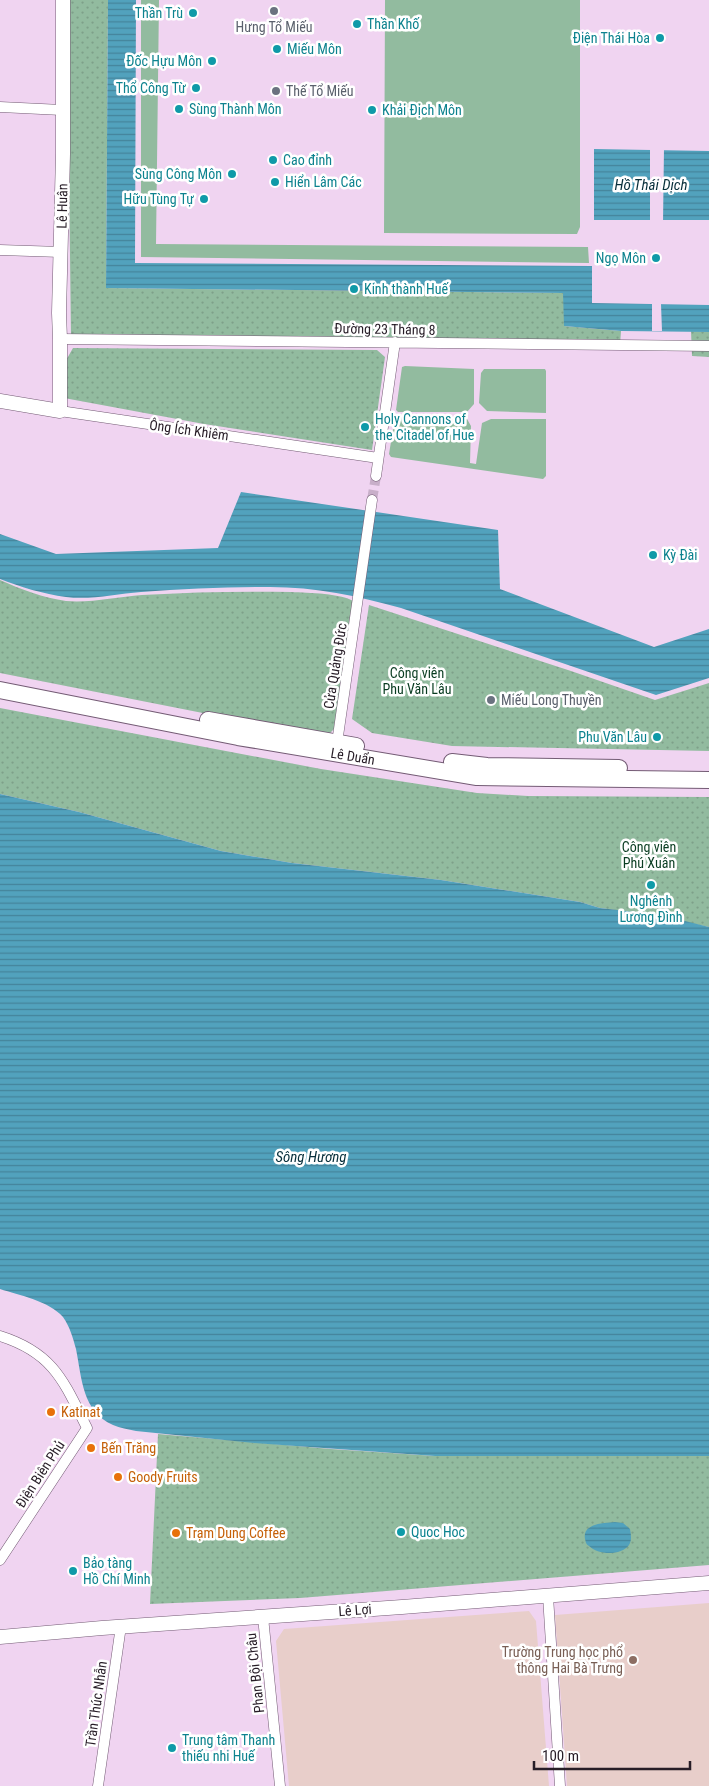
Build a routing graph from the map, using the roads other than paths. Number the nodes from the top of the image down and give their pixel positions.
1 (63, 0) edge
2 (0, 107) edge
3 (62, 110) junction
4 (0, 250) edge
5 (61, 252) junction
6 (60, 339) junction
7 (395, 342) junction
8 (709, 346) edge
9 (0, 401) edge
10 (60, 411) junction
11 (378, 458) junction
12 (376, 476) tunnel mouth
13 (372, 500) tunnel mouth
14 (0, 680) edge
15 (0, 690) edge
16 (336, 749) junction
17 (709, 770) edge
18 (709, 780) edge
19 (0, 1336) edge
20 (0, 1560) edge
21 (709, 1582) edge
22 (548, 1596) junction
23 (263, 1616) junction
24 (121, 1626) junction
25 (0, 1637) edge
26 (98, 1786) edge
27 (280, 1786) edge
28 (560, 1786) edge

1 - 3 main road, Lê Huân
2 - 3 street
3 - 5 main road, Lê Huân
4 - 5 street
5 - 6 main road, Lê Huân
6 - 7 street, Đường 23 Tháng 8
6 - 10 main road, Lê Huân
7 - 8 street, Đường 23 Tháng 8
7 - 11 street
9 - 10 main road, Ông Ích Khiêm
10 - 11 street, Ông Ích Khiêm
11 - 12 street
13 - 16 street, Cửa Quảng Đức
14 - 16 main road, Lê Duẩn
15 - 16 main road, Lê Duẩn
16 - 17 main road, Lê Duẩn
16 - 18 main road, Lê Duẩn
19 - 20 street, Điện Biên Phủ
21 - 22 main road, Lê Lợi
22 - 23 main road, Lê Lợi
22 - 28 street
23 - 24 main road, Lê Lợi
23 - 27 street, Phan Bội Châu
24 - 25 main road, Lê Lợi
24 - 26 street, Trần Thúc Nhẫn

